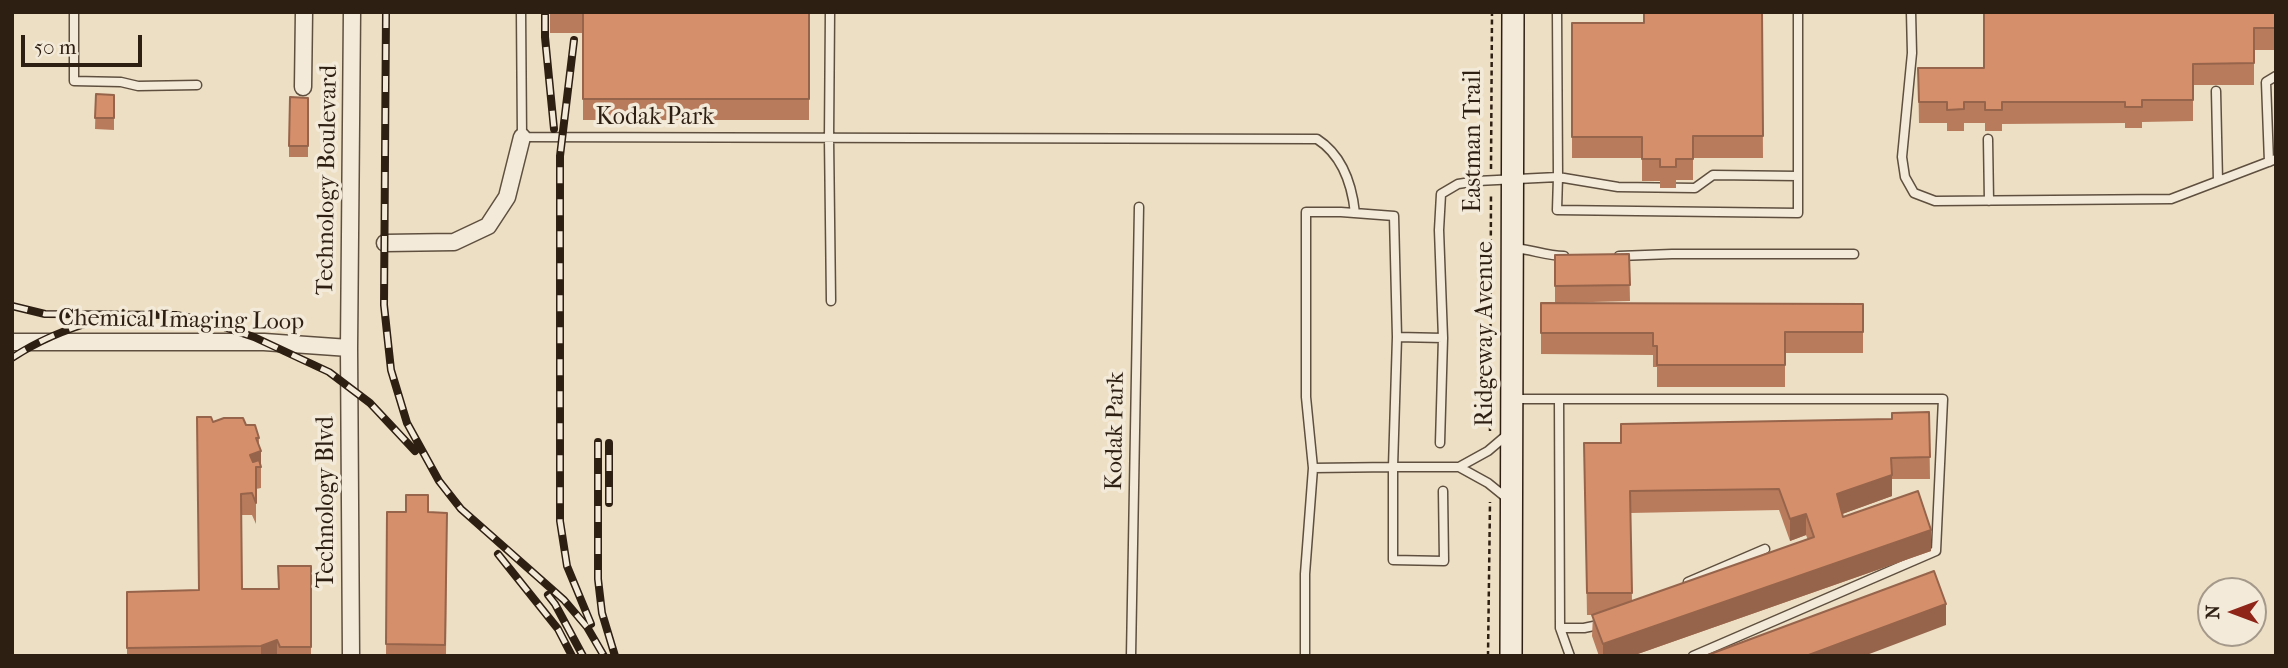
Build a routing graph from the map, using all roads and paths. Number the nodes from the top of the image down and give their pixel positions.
1 (74, 12) edge
2 (304, 12) edge
3 (352, 12) edge
4 (521, 12) edge
5 (830, 12) edge
6 (1492, 12) edge
7 (1513, 12) edge
8 (1557, 12) edge
9 (1798, 12) edge
10 (1911, 12) edge
11 (2276, 76) edge
12 (197, 85) dead end
13 (303, 87) dead end
14 (2216, 91) dead end
15 (523, 136) junction
16 (829, 138) junction
17 (1988, 139) dead end
18 (2272, 160) edge
19 (1798, 176) junction
20 (1558, 177) junction
21 (1513, 180) junction
22 (1491, 181) junction
23 (2218, 181) junction
24 (1989, 201) junction
25 (1139, 207) dead end
26 (1355, 213) junction
27 (386, 243) dead end
28 (1513, 248) junction
29 (1854, 254) dead end
30 (1578, 256) edge
31 (1606, 256) edge
32 (831, 301) dead end
33 (1397, 337) junction
34 (1443, 338) junction
35 (12, 342) edge
36 (349, 348) junction
37 (1512, 399) junction
38 (1559, 399) junction
39 (1512, 431) junction
40 (1490, 438) dead end
41 (1440, 443) dead end
42 (1393, 467) junction
43 (1459, 467) junction
44 (1312, 468) junction
45 (1443, 491) dead end
46 (1490, 494) dead end
47 (1512, 502) junction
48 (1765, 549) dead end
49 (1683, 584) edge
50 (1615, 622) edge
51 (1560, 628) junction
52 (351, 656) edge
53 (1131, 656) edge
54 (1306, 656) edge
55 (1488, 656) edge
56 (1511, 656) edge
57 (1570, 656) edge
58 (1693, 656) edge

1 - 12 lane
2 - 13 street
3 - 36 street, Technology Boulevard
4 - 15 lane
5 - 16 lane
6 - 22 path, Eastman Trail
7 - 21 main road, Ridgeway Avenue
8 - 20 lane
9 - 19 lane
10 - 24 lane
11 - 18 lane
14 - 23 lane
15 - 16 lane, Kodak Park
15 - 27 street
16 - 26 lane, Kodak Park
16 - 32 lane
17 - 24 lane
18 - 23 lane
19 - 20 lane
19 - 20 lane
20 - 21 lane
21 - 22 lane
21 - 28 main road, Ridgeway Avenue
22 - 34 lane
22 - 40 path, Eastman Trail
23 - 24 lane
25 - 53 lane, Kodak Park
26 - 33 lane
26 - 44 lane
28 - 30 lane
28 - 37 main road, Ridgeway Avenue
29 - 31 lane
33 - 34 lane
33 - 42 lane
34 - 41 lane
35 - 36 street, Chemical Imaging Loop
36 - 52 street, Technology Blvd
37 - 38 lane
37 - 39 main road, Ridgeway Avenue
38 - 51 lane
38 - 58 lane
39 - 43 lane
39 - 47 main road, Ridgeway Avenue
42 - 43 lane
42 - 44 lane
42 - 45 lane
43 - 47 lane
44 - 54 lane
46 - 55 path
47 - 56 main road, Ridgeway Avenue
48 - 49 lane
50 - 51 lane
51 - 57 lane

